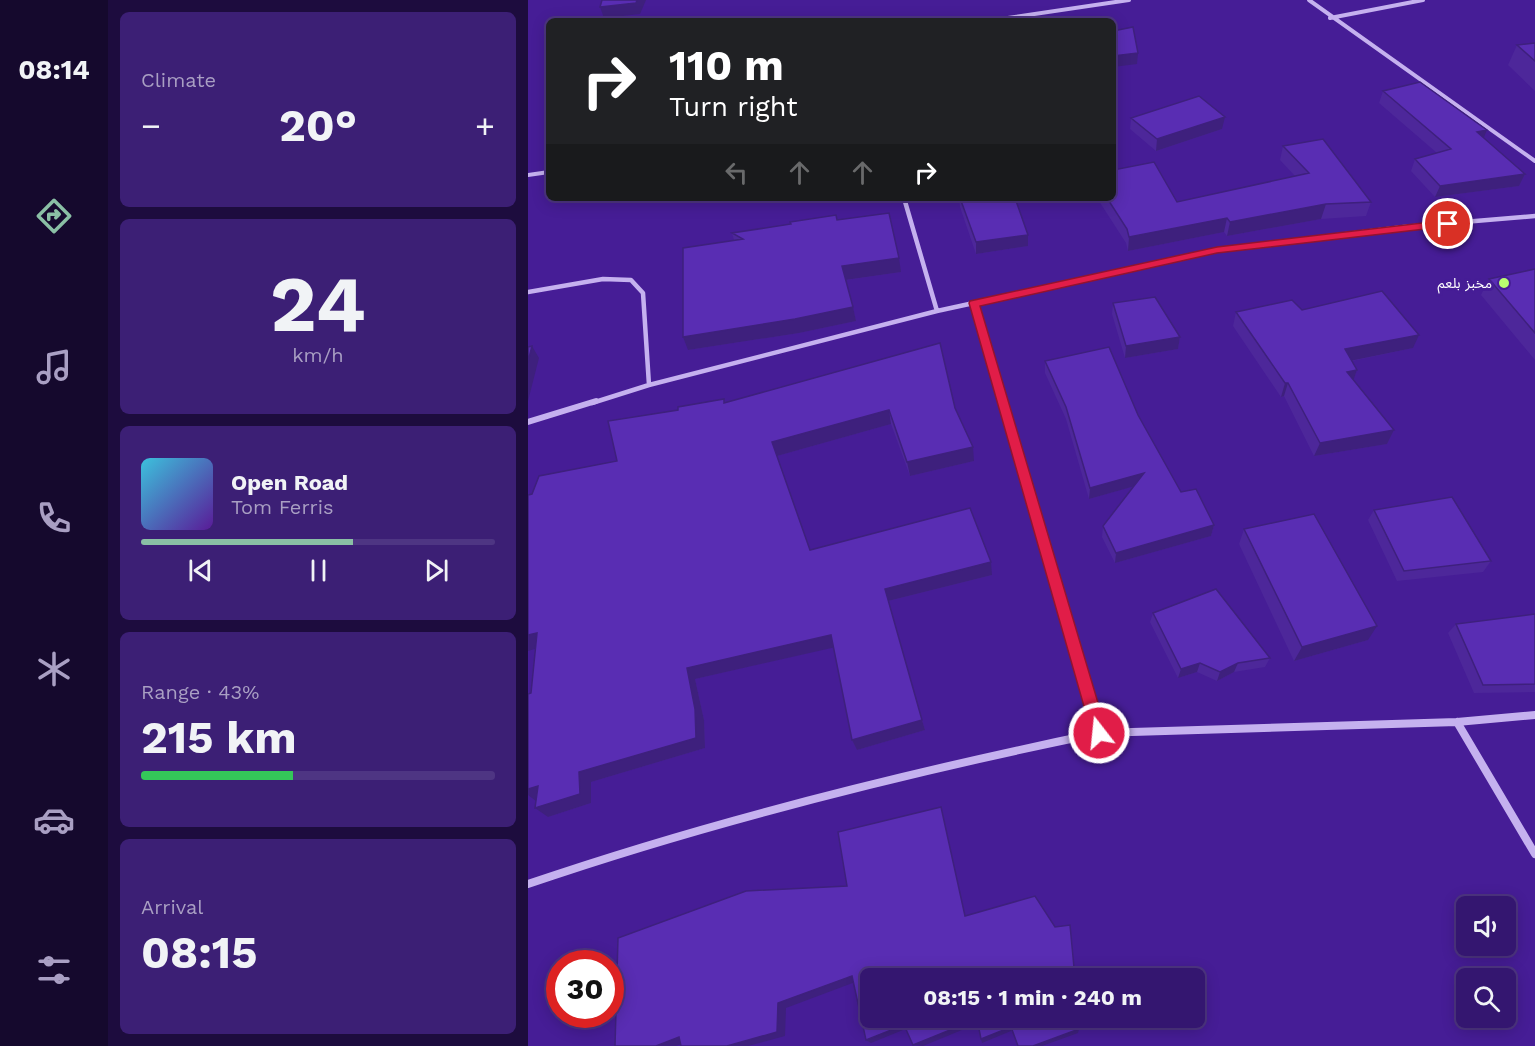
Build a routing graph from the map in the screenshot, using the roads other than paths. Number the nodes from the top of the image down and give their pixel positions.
1 (1129, 0) edge
2 (1309, 0) edge
3 (1423, 0) edge
4 (1109, 1) edge
5 (1005, 18) edge
6 (1330, 18) junction
7 (1535, 161) edge
8 (546, 172) edge
9 (528, 175) edge
10 (904, 201) edge
11 (1535, 216) edge
12 (528, 292) edge
13 (974, 303) junction
14 (937, 311) junction
15 (649, 385) junction
16 (528, 422) edge
17 (1535, 715) edge
18 (1457, 722) junction
19 (1099, 733) junction
20 (1535, 854) edge
21 (528, 884) edge

1 - 4 street
2 - 6 street
3 - 6 street
4 - 5 street
6 - 7 street
8 - 9 street
10 - 14 street
11 - 13 street
12 - 15 street
13 - 14 street
13 - 19 street
14 - 15 street
15 - 16 street
17 - 18 street
18 - 19 street
18 - 20 street
19 - 21 street

